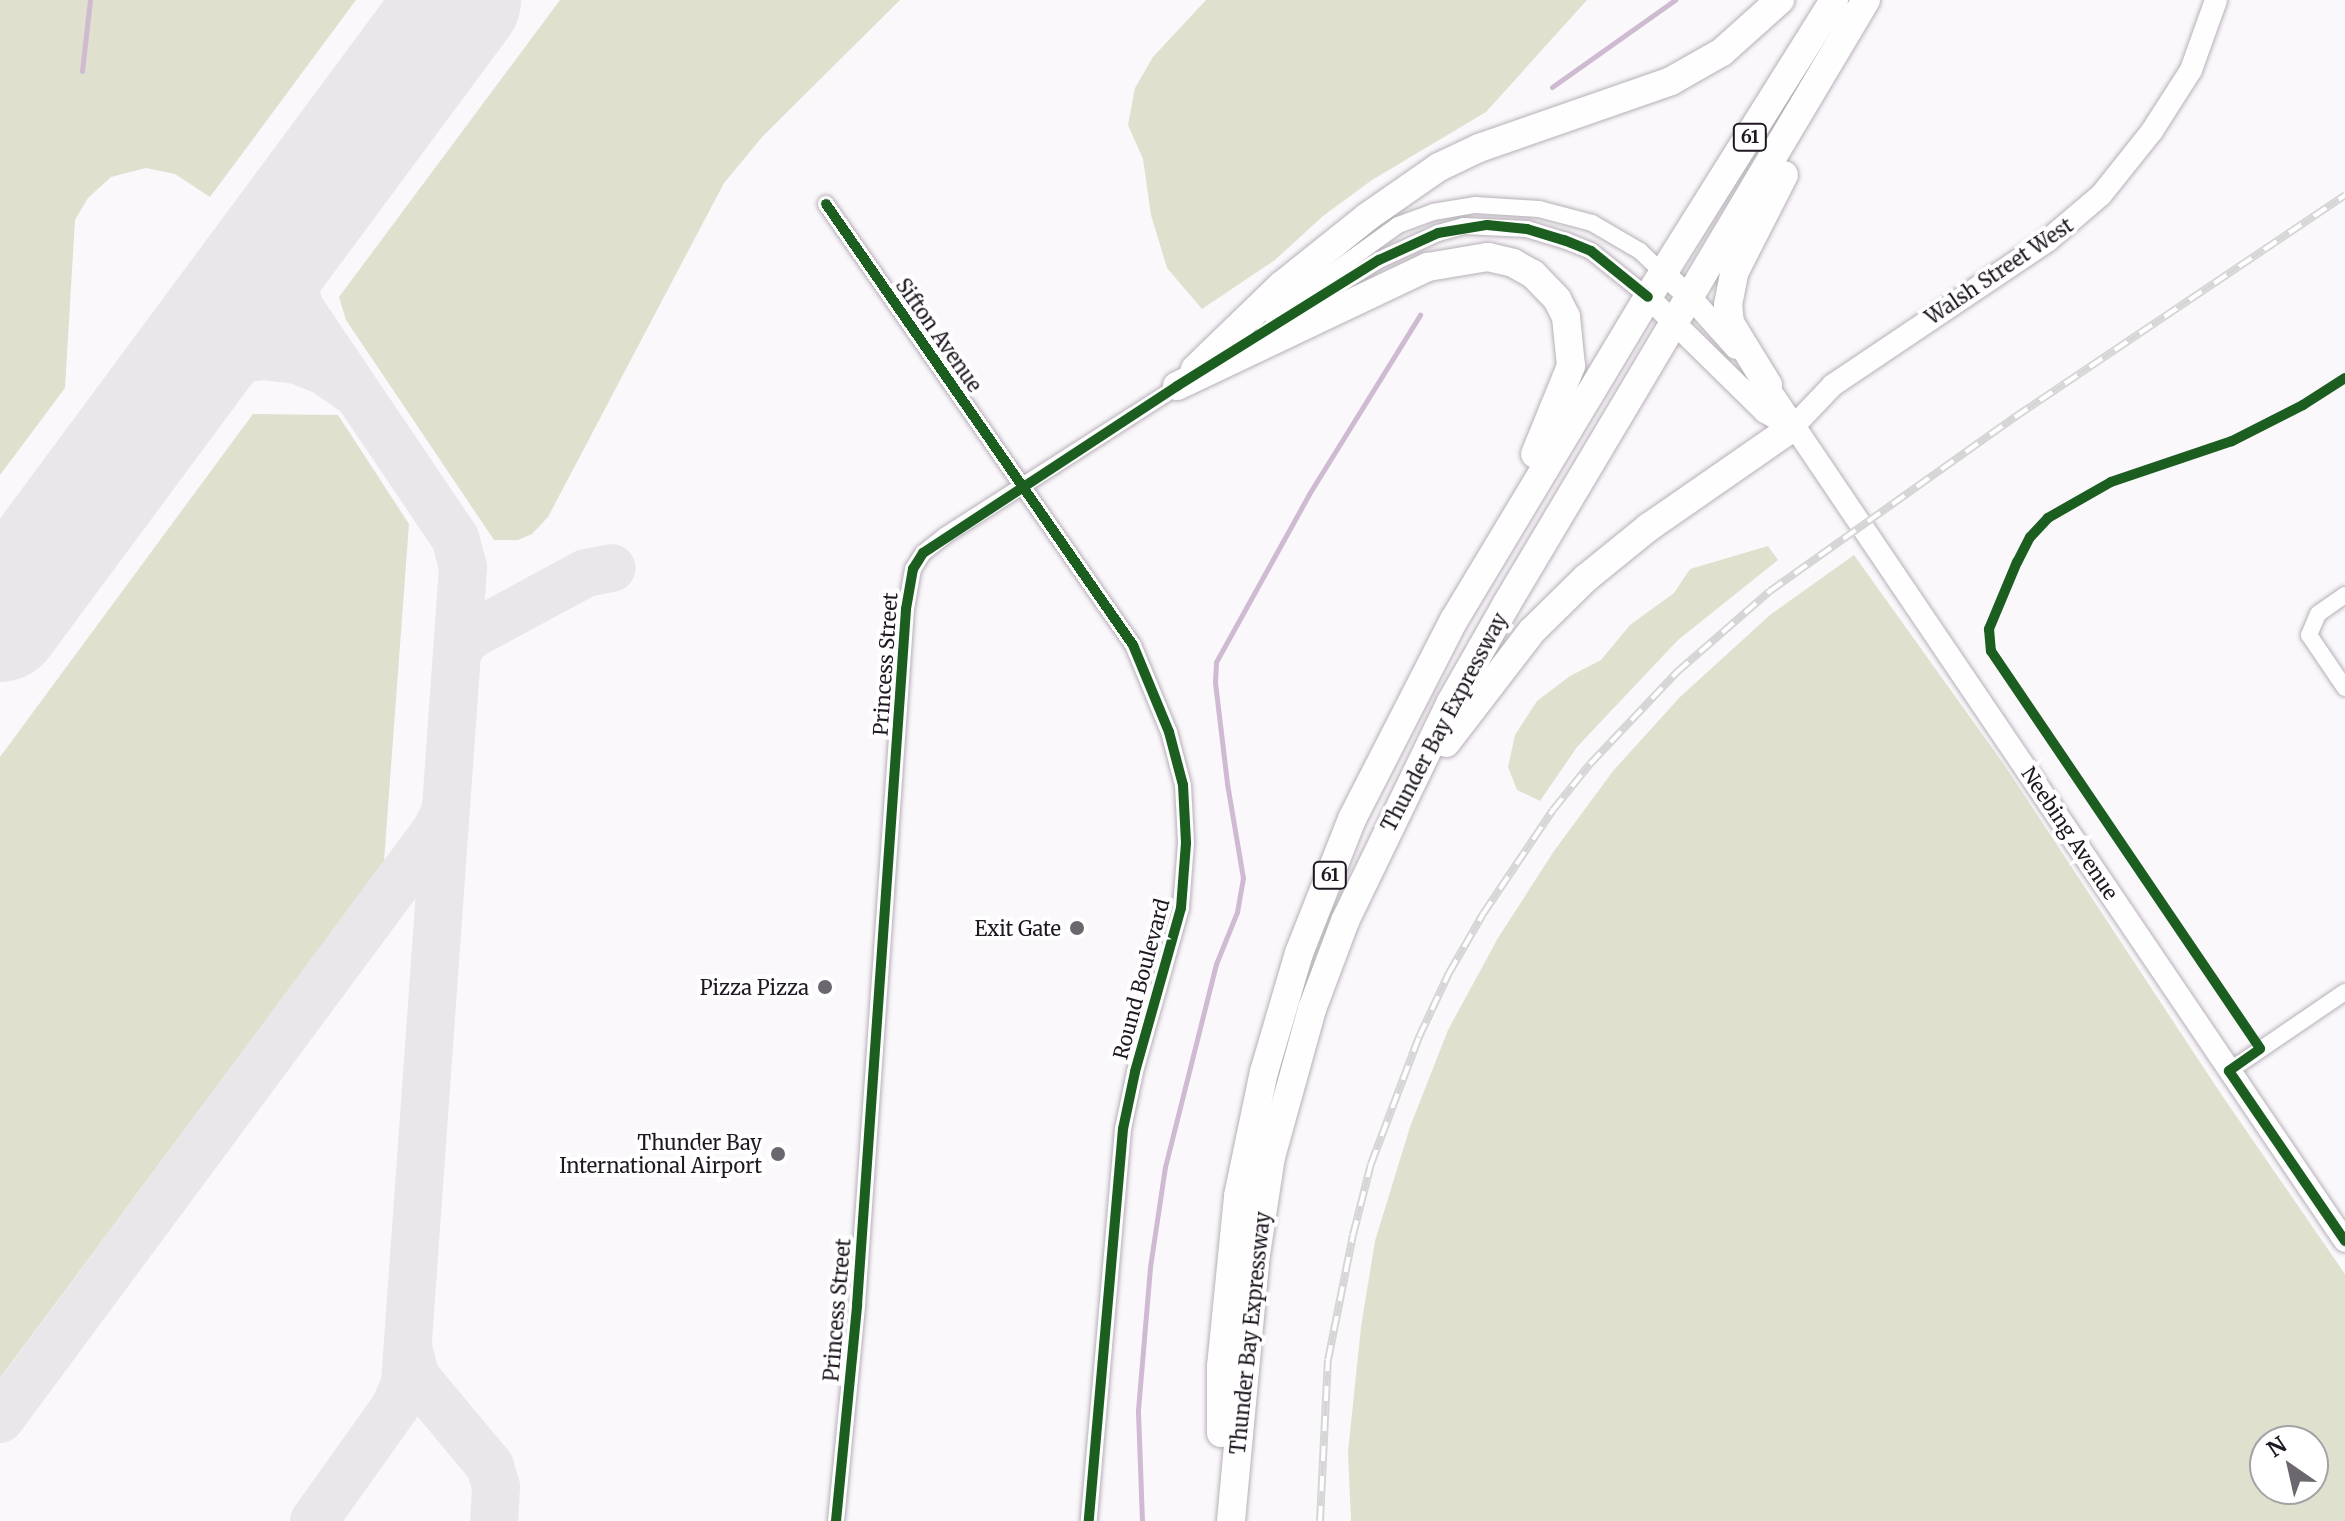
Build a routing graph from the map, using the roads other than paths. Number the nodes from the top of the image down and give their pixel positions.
1 (1780, 0) edge
2 (1834, 0) edge
3 (1866, 0) edge
4 (2216, 0) edge
5 (1843, 43) junction
6 (826, 204) dead end
7 (1663, 273) junction
8 (1648, 297) junction
9 (1691, 298) junction
10 (1674, 324) junction
11 (1768, 385) junction
12 (1177, 386) junction
13 (1793, 427) junction
14 (1023, 487) junction
15 (2345, 595) edge
16 (1454, 620) junction
17 (2345, 688) edge
18 (1390, 822) junction
19 (2345, 992) edge
20 (2229, 1071) junction
21 (2345, 1241) edge
22 (836, 1521) edge
23 (1089, 1521) edge
24 (1231, 1521) edge

1 - 12 highway
2 - 7 highway, Thunder Bay Expressway / 61
3 - 5 highway, Thunder Bay Expressway / 61
4 - 13 main road, Walsh Street West
5 - 9 highway, Thunder Bay Expressway / 61
5 - 11 highway
6 - 14 street, Sifton Avenue
7 - 8 highway, Thunder Bay Expressway / 61
7 - 9 main road, Neebing Avenue
7 - 12 street, Princess Street
8 - 10 main road, Neebing Avenue
8 - 12 street, Princess Street
8 - 16 highway, Thunder Bay Expressway / 61
9 - 10 highway, Thunder Bay Expressway / 61
9 - 11 main road, Neebing Avenue
10 - 13 main road, Neebing Avenue
10 - 18 highway, Thunder Bay Expressway / 61
11 - 13 main road, Neebing Avenue
12 - 14 street, Princess Street
12 - 16 highway
13 - 18 highway
13 - 20 main road, Neebing Avenue
14 - 22 street, Princess Street
14 - 23 street, Round Boulevard
15 - 17 street
16 - 24 highway, Thunder Bay Expressway / 61
18 - 24 highway, Thunder Bay Expressway / 61
19 - 20 street
20 - 21 main road, Neebing Avenue

